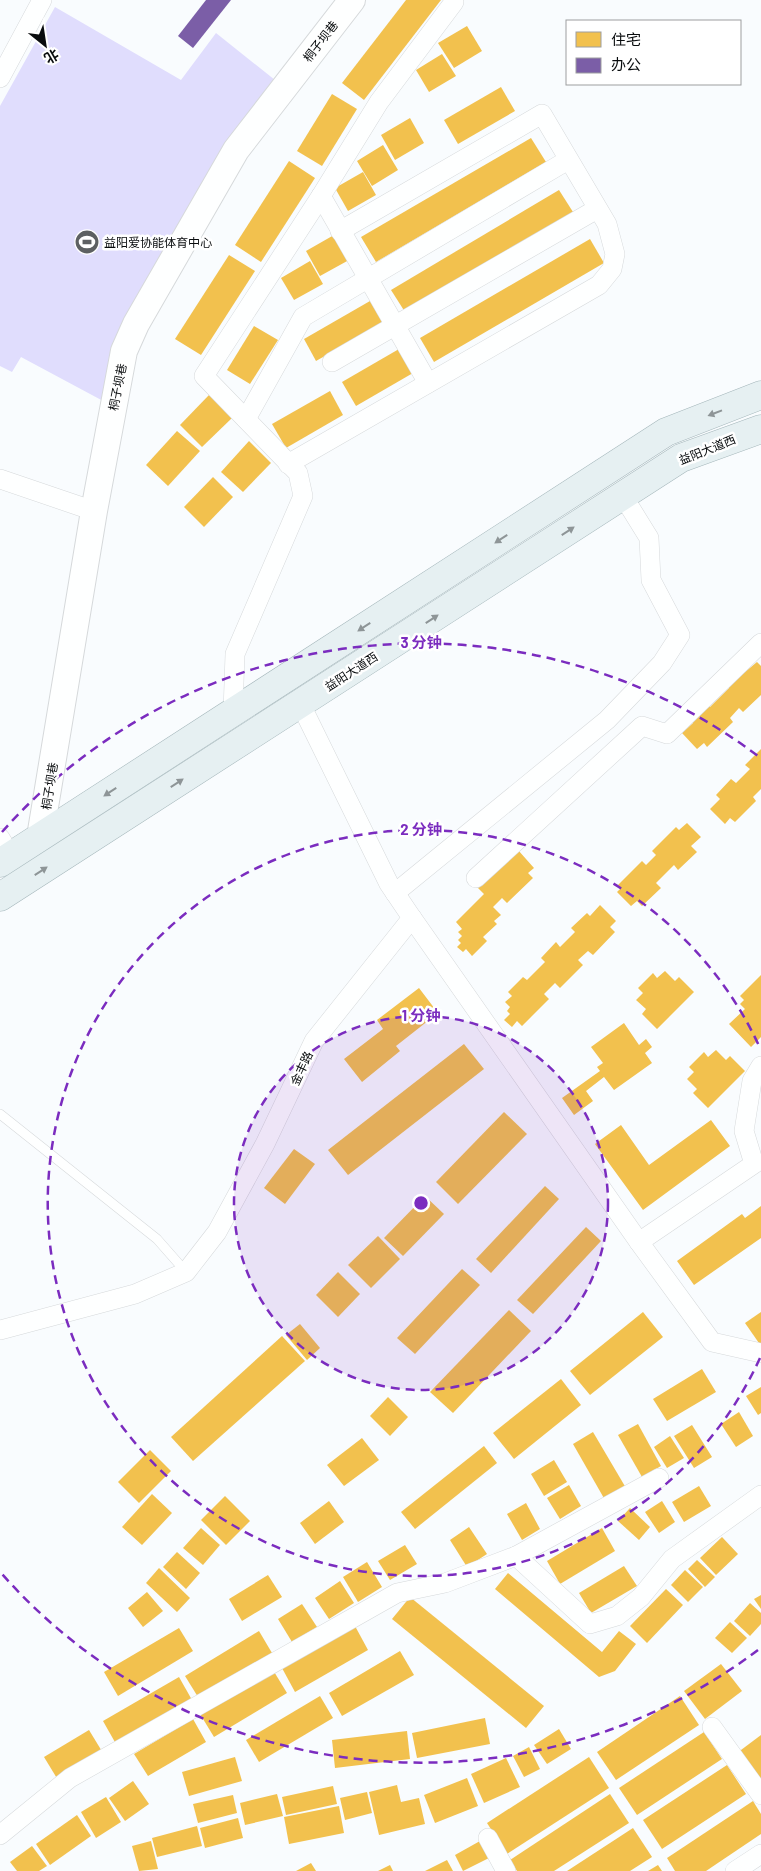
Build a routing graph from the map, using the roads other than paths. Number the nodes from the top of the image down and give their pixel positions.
1 (42, 0) edge
2 (347, 1) edge
3 (454, 2) dead end
4 (0, 78) edge
5 (568, 160) junction
6 (320, 196) junction
7 (597, 209) junction
8 (340, 231) junction
9 (368, 278) junction
10 (395, 326) junction
11 (332, 362) dead end
12 (428, 383) junction
13 (761, 395) edge
14 (246, 419) junction
15 (761, 429) edge
16 (288, 464) junction
17 (0, 479) edge
18 (622, 496) junction
19 (94, 511) junction
20 (761, 643) edge
21 (300, 703) junction
22 (233, 712) junction
23 (40, 837) junction
24 (4, 852) edge
25 (476, 878) dead end
26 (395, 893) junction
27 (0, 898) edge
28 (412, 918) junction
29 (761, 1066) edge
30 (0, 1114) edge
31 (639, 1242) junction
32 (186, 1272) junction
33 (0, 1330) edge
34 (761, 1353) edge
35 (659, 1478) dead end
36 (761, 1495) edge
37 (516, 1556) junction
38 (712, 1727) dead end
39 (761, 1795) edge
40 (0, 1835) edge
41 (488, 1838) dead end
42 (761, 1854) edge
43 (506, 1871) edge
44 (736, 1871) edge

1 - 4 street
2 - 19 street, 桐子坝巷
3 - 6 street
5 - 7 street
5 - 8 street
5 - 9 street
6 - 8 street
6 - 14 street
7 - 10 street
7 - 12 street
8 - 9 street
9 - 10 street
9 - 14 street
10 - 11 street
10 - 12 street
12 - 16 street
13 -> 22 main road
14 - 16 street
15 - 18 main road, 益阳大道西
16 - 22 street
17 - 19 street
21 -> 18 main road, 益阳大道西
18 - 26 street
19 - 23 street, 桐子坝巷
20 - 25 street
21 - 26 street
27 -> 21 main road, 益阳大道西
22 -> 23 main road
23 - 24 main road
26 - 28 street
28 - 31 street
28 - 32 street, 金丰路
29 - 31 street
30 - 32 lane
31 - 34 street
32 - 33 street, 金丰路
35 - 37 street
36 - 37 street
37 - 40 street
38 - 39 street
41 - 43 street
42 - 44 street

